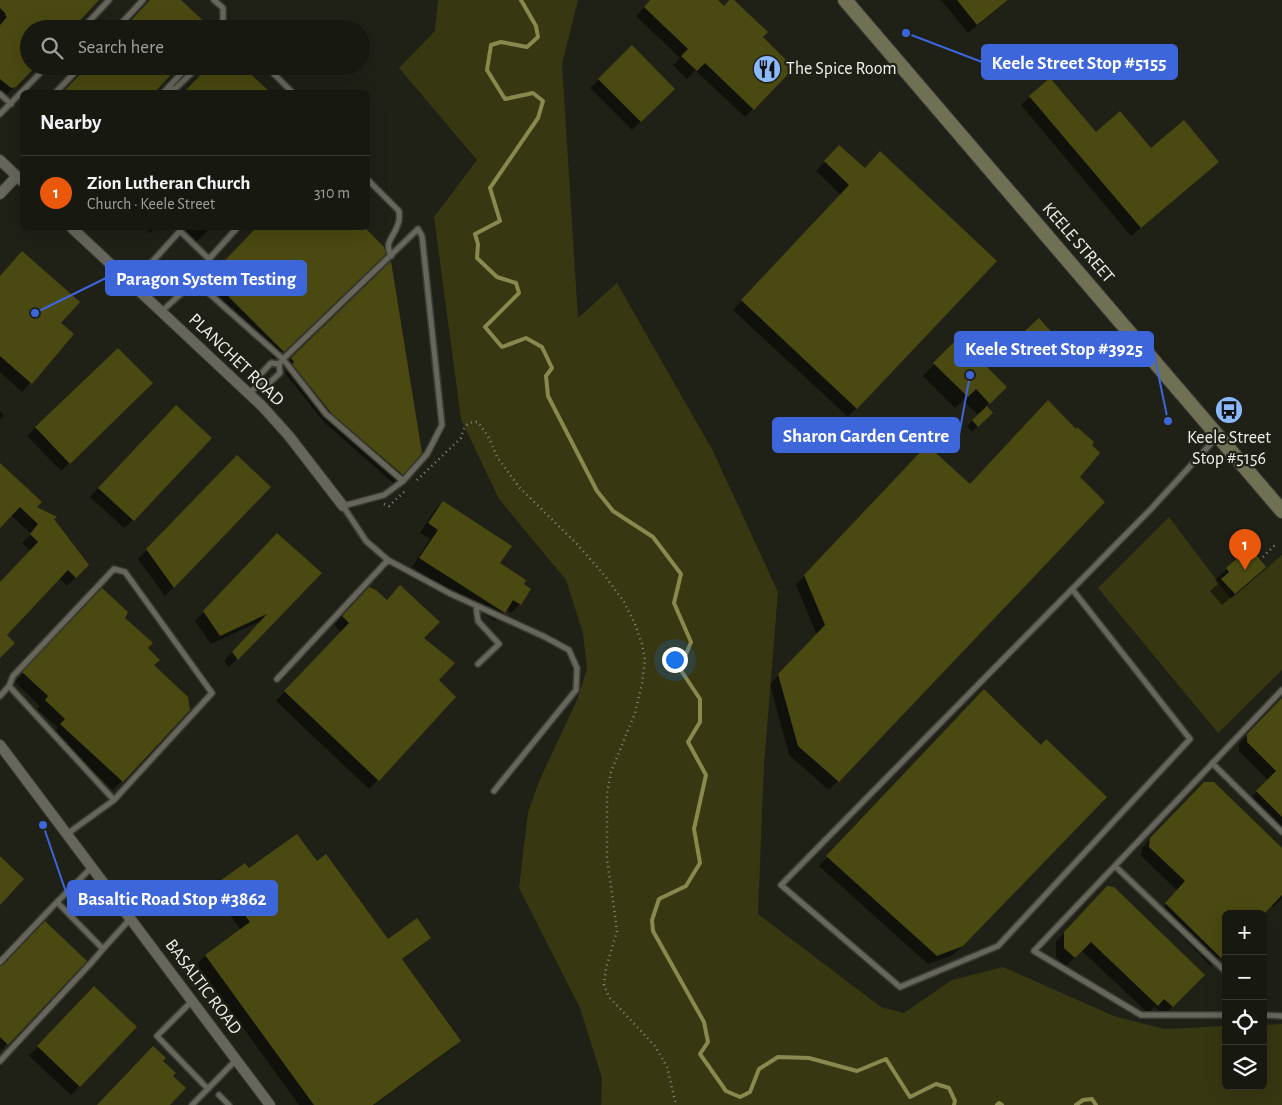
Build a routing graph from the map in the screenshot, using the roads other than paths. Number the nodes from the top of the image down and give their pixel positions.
1 (109, 0) edge
2 (142, 0) edge
3 (214, 0) edge
4 (844, 0) edge
5 (90, 20) edge
6 (124, 20) edge
7 (224, 20) edge
8 (38, 75) edge
9 (72, 75) edge
10 (180, 75) edge
11 (190, 75) edge
12 (275, 75) edge
13 (24, 90) edge
14 (58, 90) edge
15 (166, 90) edge
16 (172, 90) edge
17 (290, 90) edge
18 (0, 94) edge
19 (20, 94) edge
20 (11, 104) junction
21 (0, 114) edge
22 (0, 160) edge
23 (20, 178) edge
24 (370, 182) edge
25 (0, 194) edge
26 (74, 230) edge
27 (235, 230) edge
28 (391, 256) junction
29 (209, 259) junction
30 (195, 281) junction
31 (132, 284) junction
32 (162, 311) junction
33 (281, 361) junction
34 (259, 385) junction
35 (249, 393) junction
36 (1218, 436) junction
37 (403, 481) junction
38 (343, 506) junction
39 (1282, 511) edge
40 (388, 560) junction
41 (1072, 589) junction
42 (476, 606) junction
43 (478, 664) dead end
44 (277, 679) dead end
45 (9, 686) junction
46 (1282, 690) edge
47 (0, 696) edge
48 (0, 745) edge
49 (1212, 763) junction
50 (494, 791) dead end
51 (114, 800) junction
52 (1282, 832) edge
53 (67, 834) junction
54 (1115, 866) junction
55 (92, 867) junction
56 (57, 902) junction
57 (131, 919) junction
58 (103, 949) junction
59 (0, 962) edge
60 (1222, 968) edge
61 (192, 1000) junction
62 (1222, 1015) edge
63 (1267, 1015) edge
64 (1282, 1016) edge
65 (236, 1060) junction
66 (0, 1062) edge
67 (208, 1089) junction
68 (220, 1095) dead end
69 (192, 1105) edge
70 (229, 1105) edge
71 (270, 1105) edge

1 - 5 lane
2 - 6 lane
3 - 7 lane
4 - 36 main road, KEELE STREET
8 - 13 lane
9 - 14 lane
10 - 15 lane
11 - 16 lane
12 - 17 lane
18 - 20 lane
19 - 20 lane
20 - 21 lane
22 - 23 street
23 - 25 street
24 - 28 lane
26 - 31 street, PLANCHET ROAD
27 - 29 lane
28 - 33 lane
28 - 37 lane
29 - 30 lane
29 - 31 lane
30 - 32 lane
30 - 33 lane
31 - 32 street, PLANCHET ROAD
32 - 35 street, PLANCHET ROAD
33 - 34 lane
33 - 34 lane
33 - 37 lane
34 - 35 lane
35 - 38 street, PLANCHET ROAD
36 - 39 main road, KEELE STREET
36 - 41 lane
37 - 38 lane
38 - 40 lane
40 - 42 lane
40 - 44 lane
41 - 41 lane
42 - 43 lane
42 - 50 lane
45 - 47 lane
45 - 51 lane
45 - 51 lane
46 - 49 lane
48 - 53 street, BASALTIC ROAD
49 - 52 lane
49 - 54 lane
51 - 53 lane
53 - 55 street, BASALTIC ROAD
54 - 60 lane
54 - 62 lane
55 - 56 lane
55 - 57 street, BASALTIC ROAD
56 - 58 lane
56 - 59 lane
57 - 58 lane
57 - 61 street, BASALTIC ROAD
58 - 66 lane
61 - 65 street, BASALTIC ROAD
61 - 67 lane
63 - 64 lane
65 - 67 lane
65 - 71 street, BASALTIC ROAD
67 - 69 lane
68 - 70 lane

